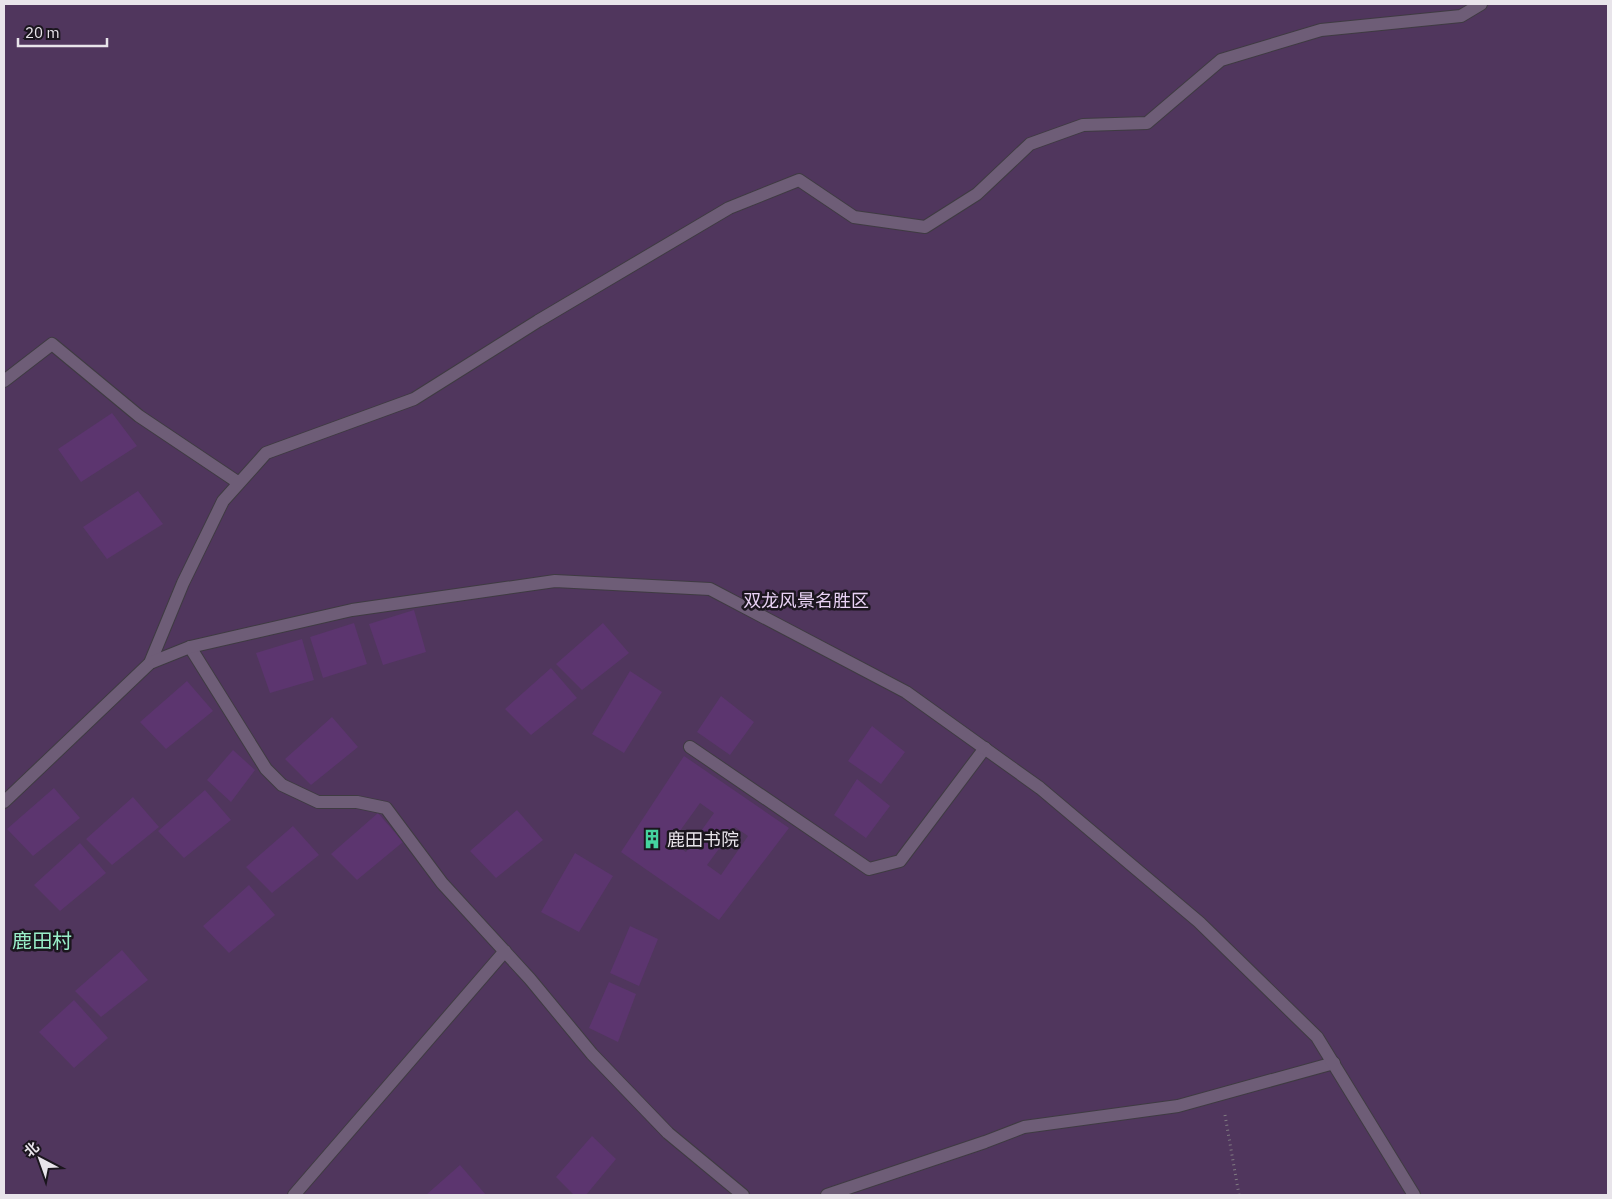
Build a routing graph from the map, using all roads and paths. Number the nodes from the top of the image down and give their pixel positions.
1 (1481, 4) edge
2 (4, 381) edge
3 (239, 483) junction
4 (190, 647) junction
5 (150, 664) junction
6 (690, 747) dead end
7 (985, 748) junction
8 (4, 802) edge
9 (505, 951) junction
10 (1334, 1063) junction
11 (1222, 1094) junction
12 (294, 1195) edge
13 (743, 1195) edge
14 (827, 1195) edge
15 (1239, 1195) edge
16 (1414, 1195) edge

1 - 3 street
2 - 3 street
3 - 5 street
4 - 5 street
4 - 7 street
4 - 9 street
5 - 8 street
6 - 7 street
7 - 10 street
9 - 12 street
9 - 13 street
10 - 11 street
10 - 16 street
11 - 14 street
11 - 15 path

